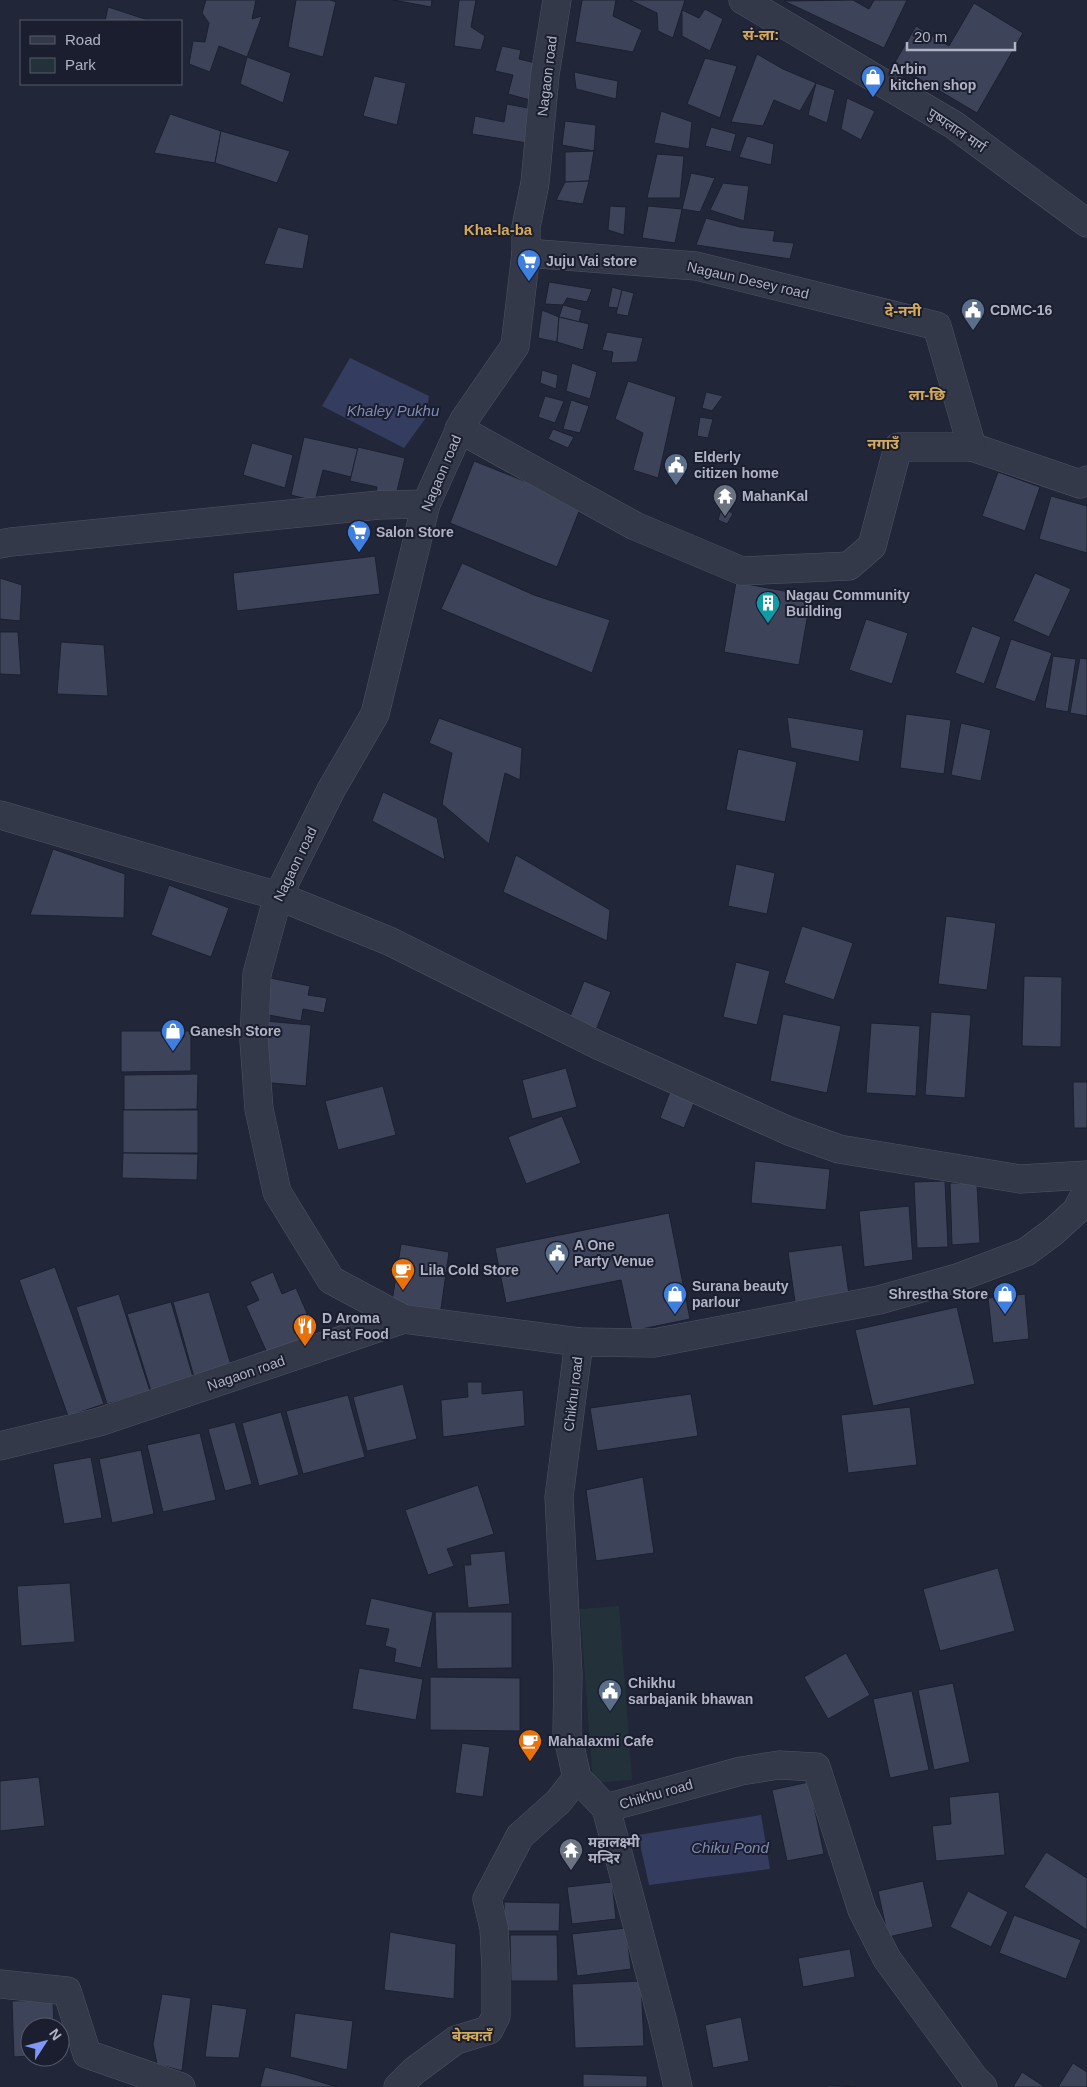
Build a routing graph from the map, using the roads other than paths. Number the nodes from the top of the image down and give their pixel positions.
1 (558, 0) edge
2 (743, 0) edge
3 (1087, 223) edge
4 (526, 253) junction
5 (459, 429) junction
6 (972, 447) junction
7 (1085, 485) edge
8 (426, 504) junction
9 (0, 544) edge
10 (0, 815) edge
11 (278, 896) junction
12 (1087, 1175) edge
13 (1087, 1191) edge
14 (404, 1319) junction
15 (579, 1342) junction
16 (0, 1446) edge
17 (577, 1778) junction
18 (606, 1808) junction
19 (0, 1984) edge
20 (181, 2087) edge
21 (398, 2087) edge
22 (678, 2087) edge
23 (983, 2087) edge

1 - 4 street, Nagaon road
2 - 3 street, पुष्पलाल मार्ग
4 - 5 street, Nagaon road
4 - 6 street, Nagaun Desey road
5 - 6 street
5 - 8 street, Nagaon road
6 - 7 street
8 - 9 street
8 - 11 street, Nagaon road
10 - 11 street
11 - 12 street
11 - 14 street, Nagaon road
13 - 15 street
14 - 15 street, Chikhu road
14 - 16 street, Nagaon road
15 - 17 street, Chikhu road
17 - 18 street, Chikhu road
17 - 21 street
18 - 22 street
18 - 23 street, Chikhu road
19 - 20 street

